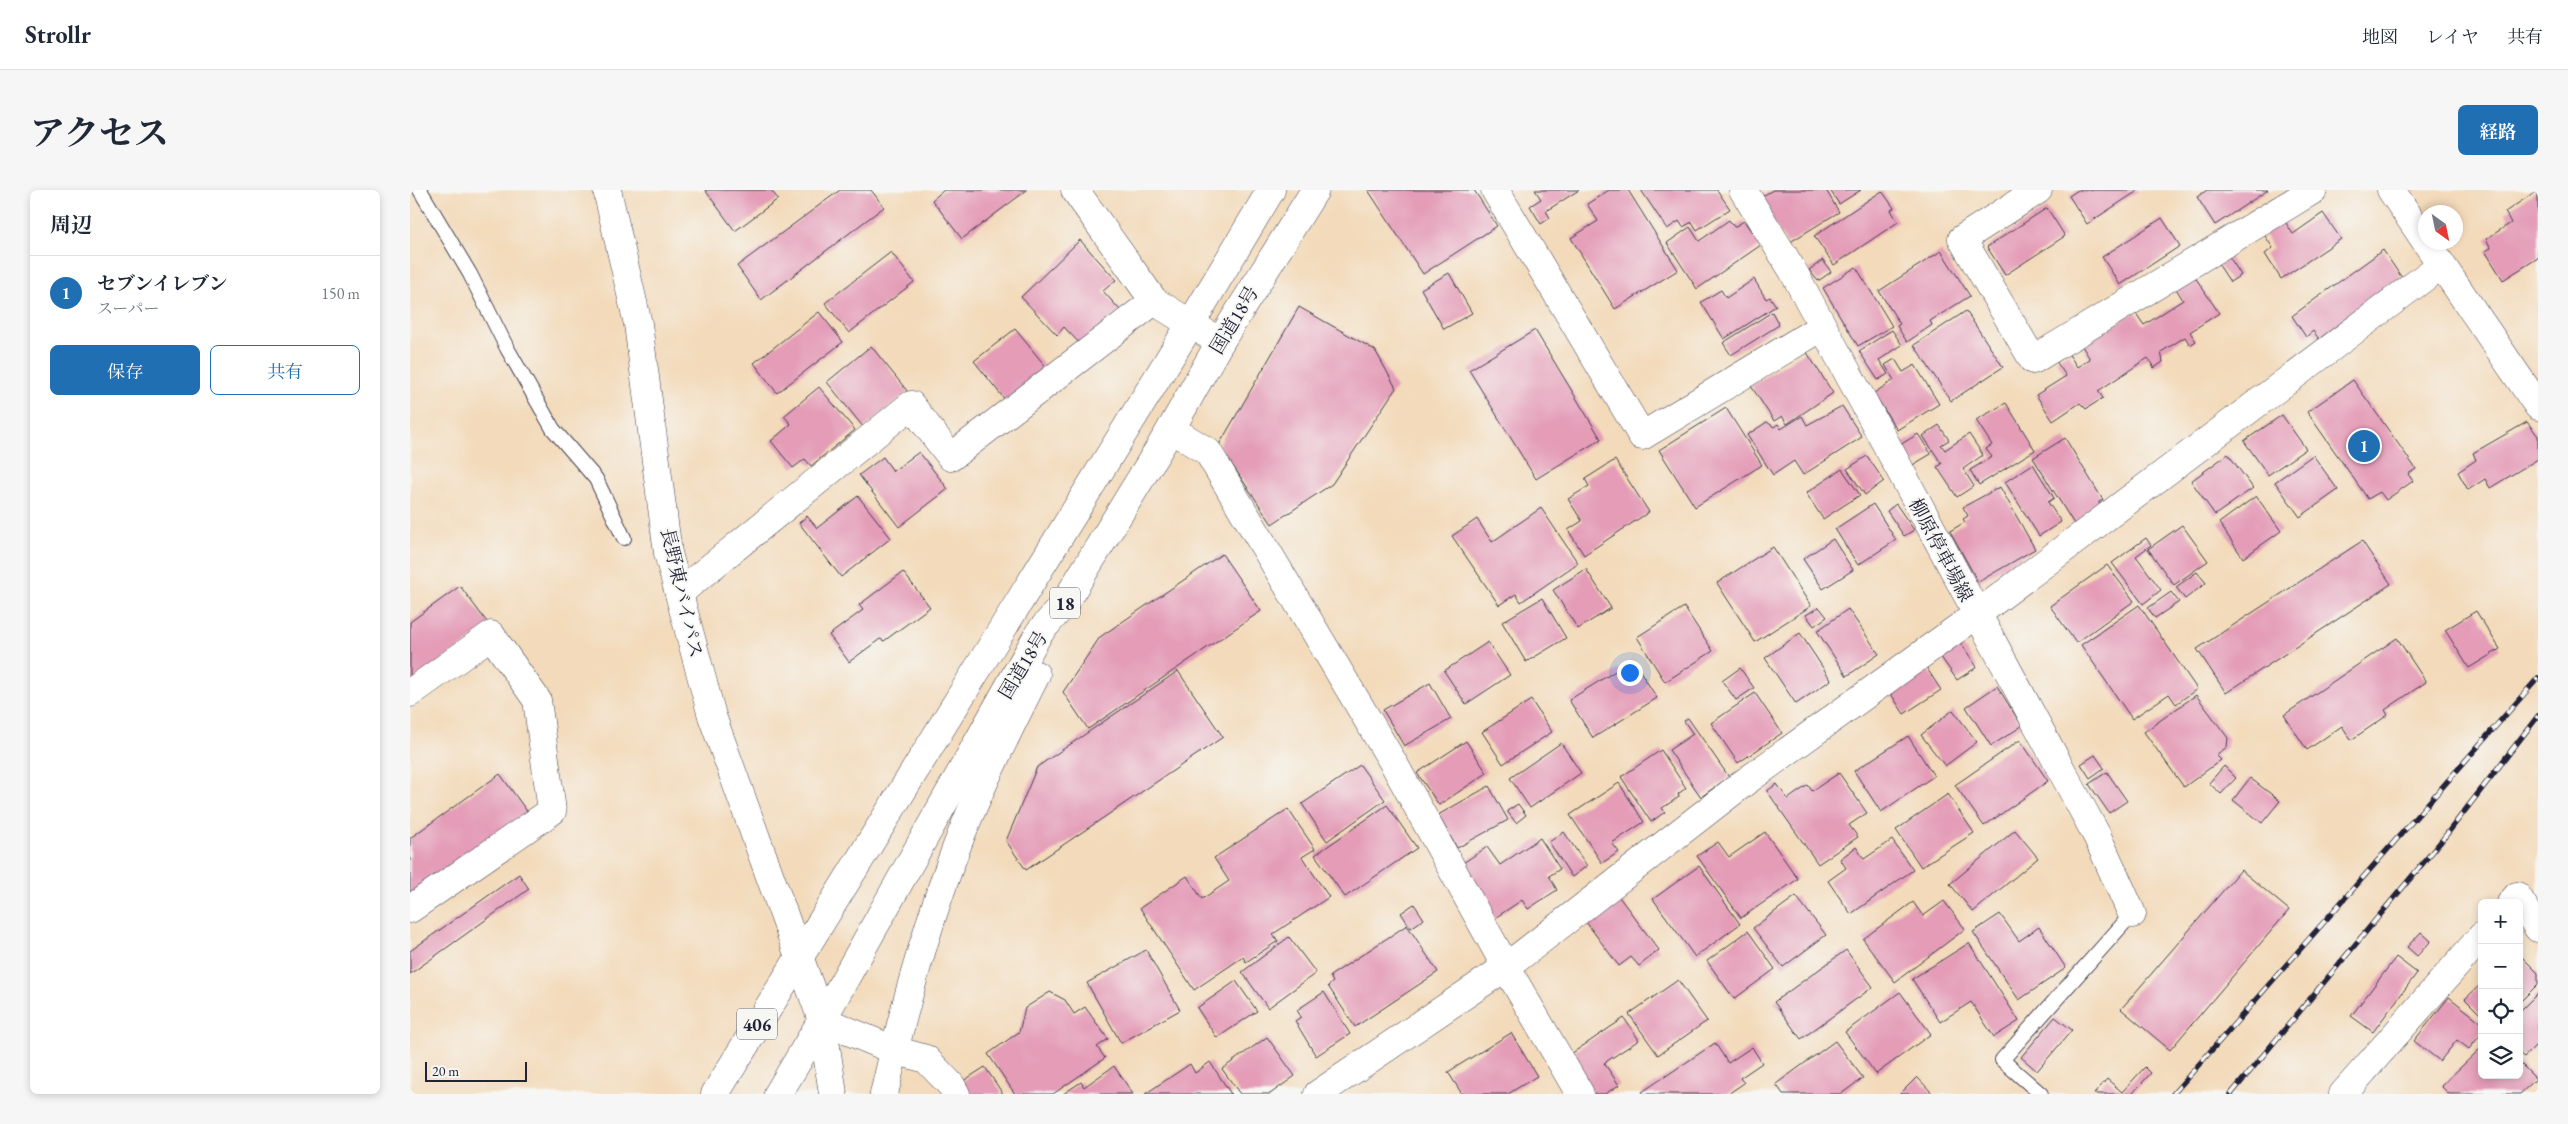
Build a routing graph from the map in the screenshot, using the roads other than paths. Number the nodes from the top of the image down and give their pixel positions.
1 (420, 190) edge
2 (607, 190) edge
3 (1075, 190) edge
4 (1270, 190) edge
5 (1315, 190) edge
6 (1495, 190) edge
7 (1743, 190) edge
8 (2038, 190) edge
9 (2313, 190) edge
10 (2391, 190) edge
11 (2418, 230) edge
12 (2431, 250) edge
13 (2441, 265) junction
14 (1154, 300) junction
15 (1190, 325) junction
16 (1822, 327) junction
17 (1220, 342) junction
18 (2538, 406) edge
19 (1171, 429) junction
20 (624, 538) dead end
21 (679, 593) junction
22 (1064, 604) junction
23 (1976, 615) junction
24 (410, 694) edge
25 (2523, 905) edge
26 (410, 909) edge
27 (2132, 914) joint
28 (2538, 928) edge
29 (2478, 941) edge
30 (800, 955) junction
31 (1506, 967) junction
32 (822, 1020) junction
33 (894, 1050) junction
34 (715, 1094) edge
35 (778, 1094) edge
36 (833, 1094) edge
37 (884, 1094) edge
38 (956, 1094) edge
39 (1318, 1094) edge
40 (1580, 1094) edge
41 (2041, 1094) edge
42 (2343, 1094) edge

1 - 20 lane
2 - 21 main road, 長野東バイパス
3 - 14 main road
4 - 15 main road, 国道18号 / 18
5 - 17 main road, 国道18号 / 18
6 - 16 main road
7 - 16 main road, 柳原停車場線
8 - 9 main road
10 - 11 main road
12 - 13 main road
13 - 18 main road
13 - 23 main road
14 - 15 main road
14 - 21 main road
15 - 17 main road
15 - 30 main road, 国道18号 / 18
16 - 23 main road, 柳原停車場線
17 - 19 main road, 国道18号 / 18
19 - 22 main road, 国道18号 / 18
19 - 31 main road
21 - 30 main road, 長野東バイパス
22 - 32 main road, 国道18号 / 18
22 - 33 main road
23 - 27 main road, 柳原停車場線
23 - 31 main road
24 - 26 main road
25 - 28 main road
27 - 41 lane
29 - 42 main road
30 - 32 main road, 長野東バイパス
30 - 34 main road, 406
31 - 39 main road
31 - 40 main road
32 - 33 main road
32 - 35 main road, 国道18号
32 - 36 main road, 長野東バイパス
33 - 37 main road
33 - 38 main road

